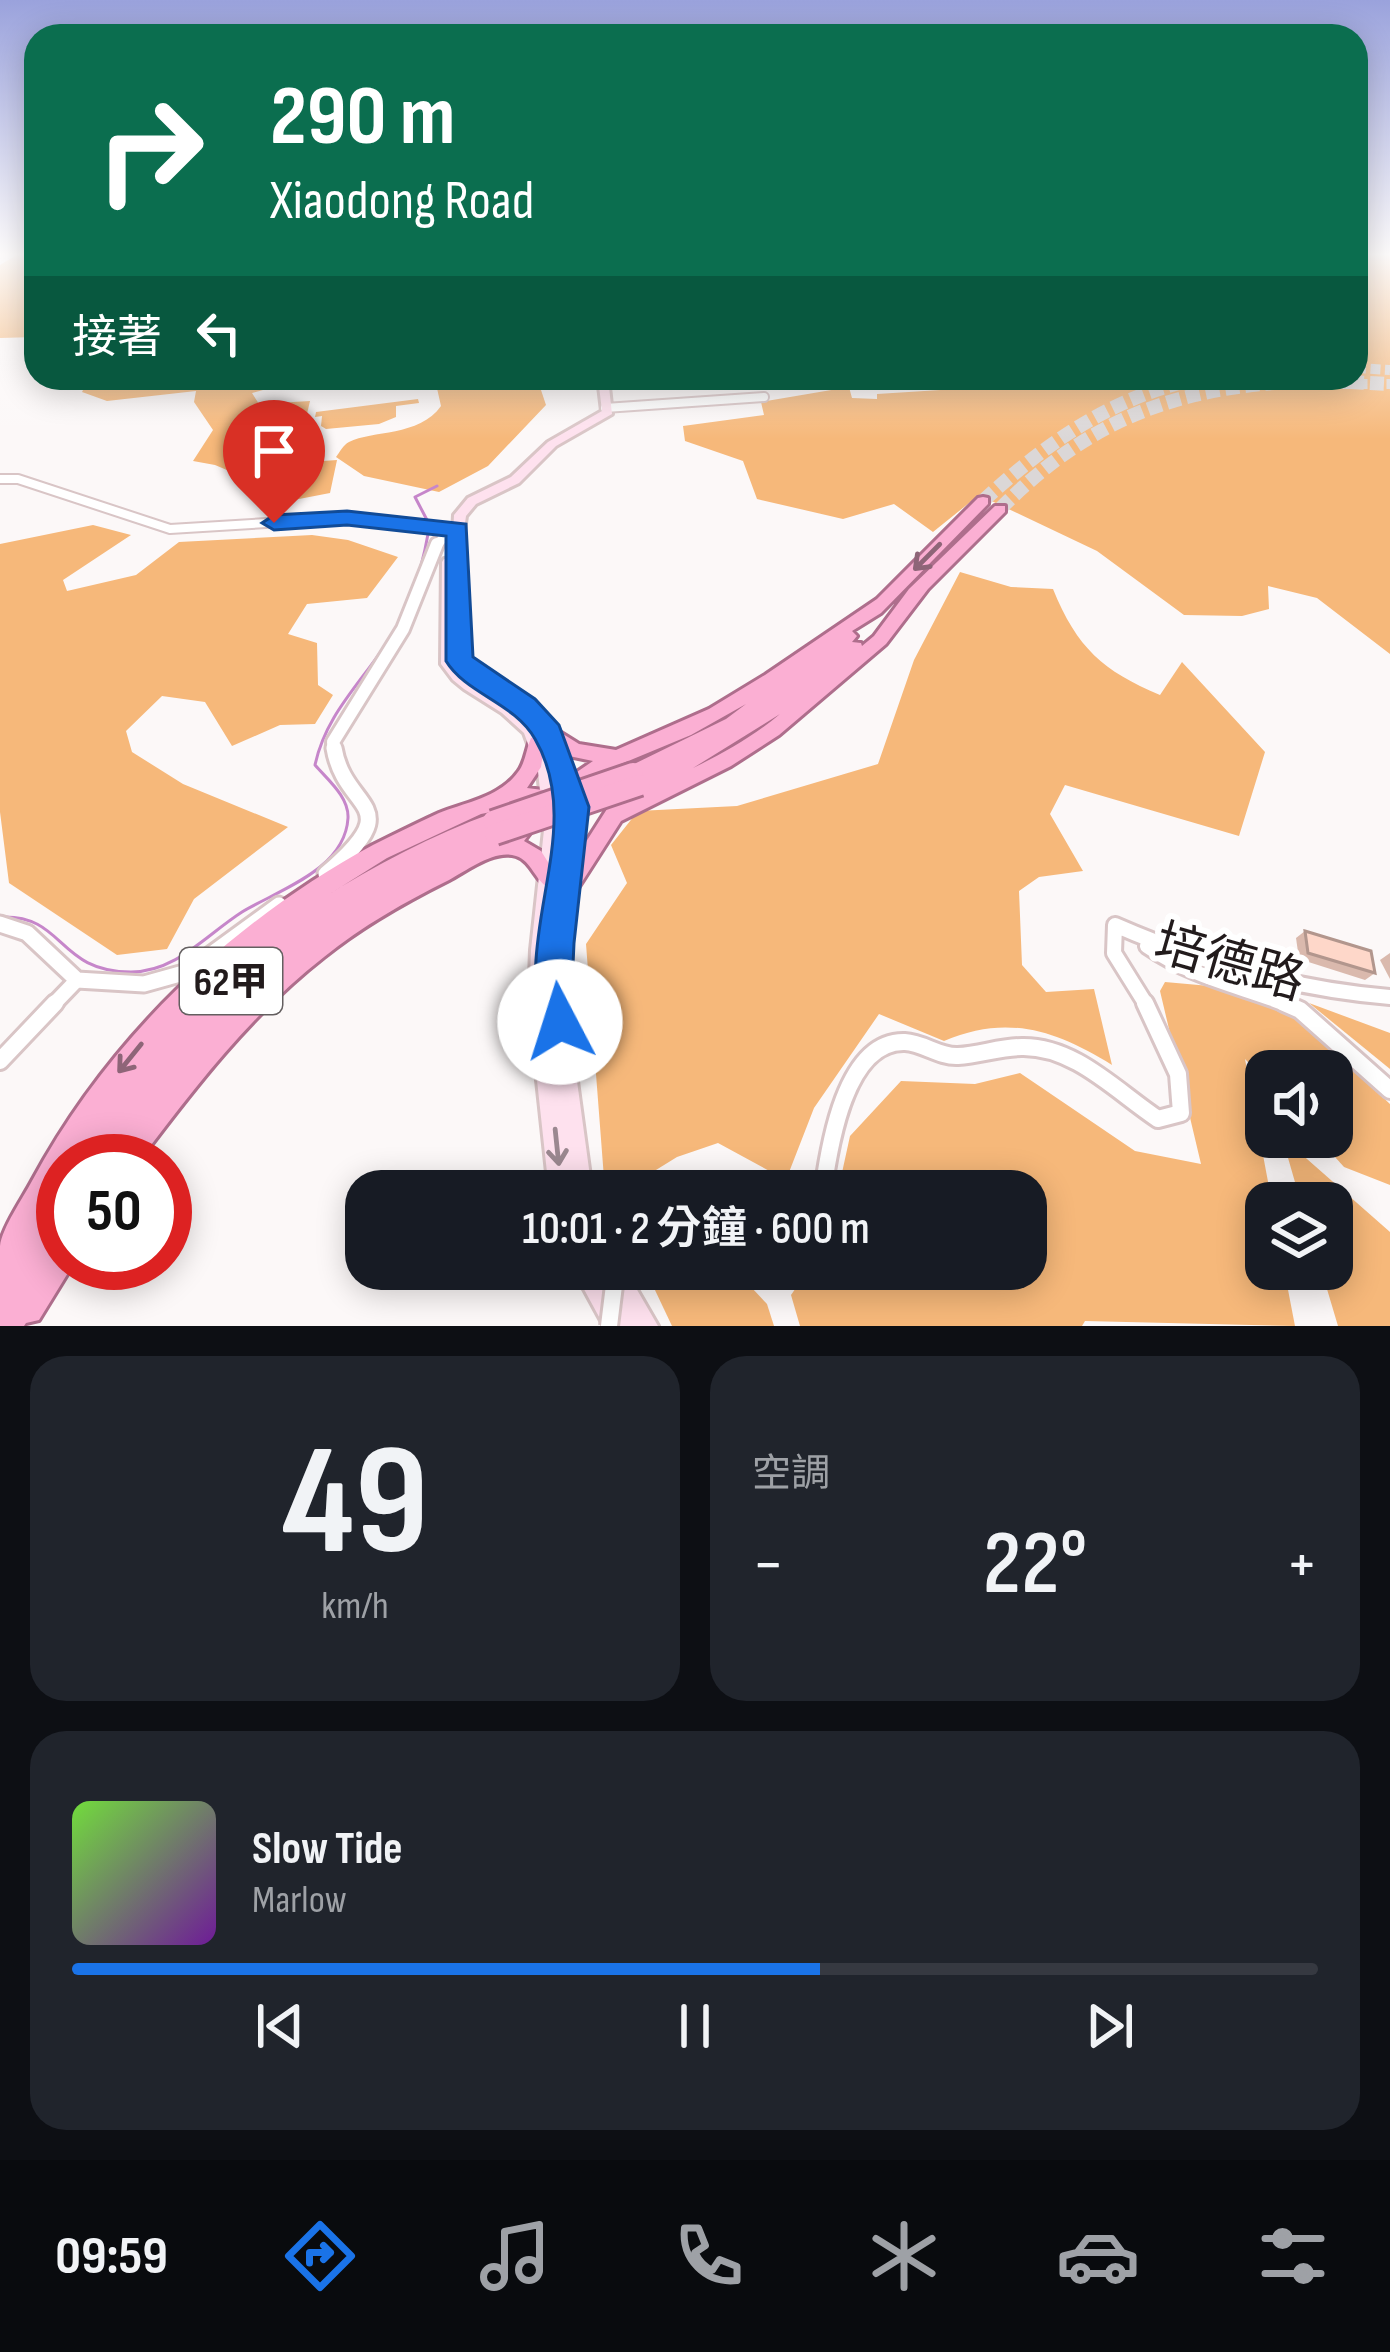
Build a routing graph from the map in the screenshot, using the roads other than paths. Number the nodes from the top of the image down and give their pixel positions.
1 (604, 390) edge
2 (764, 397) dead end
3 (605, 408) junction
4 (0, 479) edge
5 (978, 506) tunnel mouth
6 (1000, 509) tunnel mouth
7 (453, 530) junction
8 (921, 587) junction
9 (881, 603) junction
10 (543, 738) junction
11 (616, 758) junction
12 (636, 779) junction
13 (667, 789) junction
14 (562, 802) junction
15 (456, 815) junction
16 (423, 848) junction
17 (465, 863) junction
18 (556, 885) junction
19 (0, 924) edge
20 (1136, 935) junction
21 (77, 980) junction
22 (1390, 997) edge
23 (0, 1061) edge
24 (1390, 1090) edge
25 (100, 1134) edge
26 (123, 1134) edge
27 (144, 1134) edge
28 (559, 1170) edge
29 (577, 1170) edge
30 (828, 1170) edge
31 (36, 1237) edge
32 (0, 1270) edge
33 (36, 1277) edge
34 (42, 1290) edge
35 (598, 1290) edge
36 (612, 1290) edge
37 (625, 1290) edge
38 (0, 1298) edge
39 (9, 1326) edge
40 (19, 1326) edge
41 (609, 1326) edge
42 (619, 1326) edge
43 (645, 1326) edge

1 - 3 main road
2 - 3 street
3 - 7 main road
4 - 7 street
5 -> 9 highway, 62甲
6 - 8 highway, 62甲
7 - 10 main road
7 - 21 street
8 - 12 highway, 62甲
8 - 13 highway
9 - 11 highway
9 - 12 highway, 62甲
10 - 11 highway
10 - 14 main road
10 - 15 highway
11 - 14 highway
12 - 16 highway, 62甲, bridge
13 - 14 highway
13 - 18 highway
14 - 15 highway
14 - 17 highway
14 - 18 main road
15 - 16 highway
16 - 25 highway, 62甲
16 - 26 highway, 62甲
16 -> 32 highway
17 - 18 highway
17 - 27 highway
18 -> 28 main road
18 - 29 main road
19 - 21 street
20 - 22 street, 培德路
20 - 24 street
20 - 30 street, 培德路
21 - 23 street
31 - 38 highway
33 - 39 highway
34 - 40 highway
35 - 42 main road
36 - 41 street, bridge
37 - 43 main road

